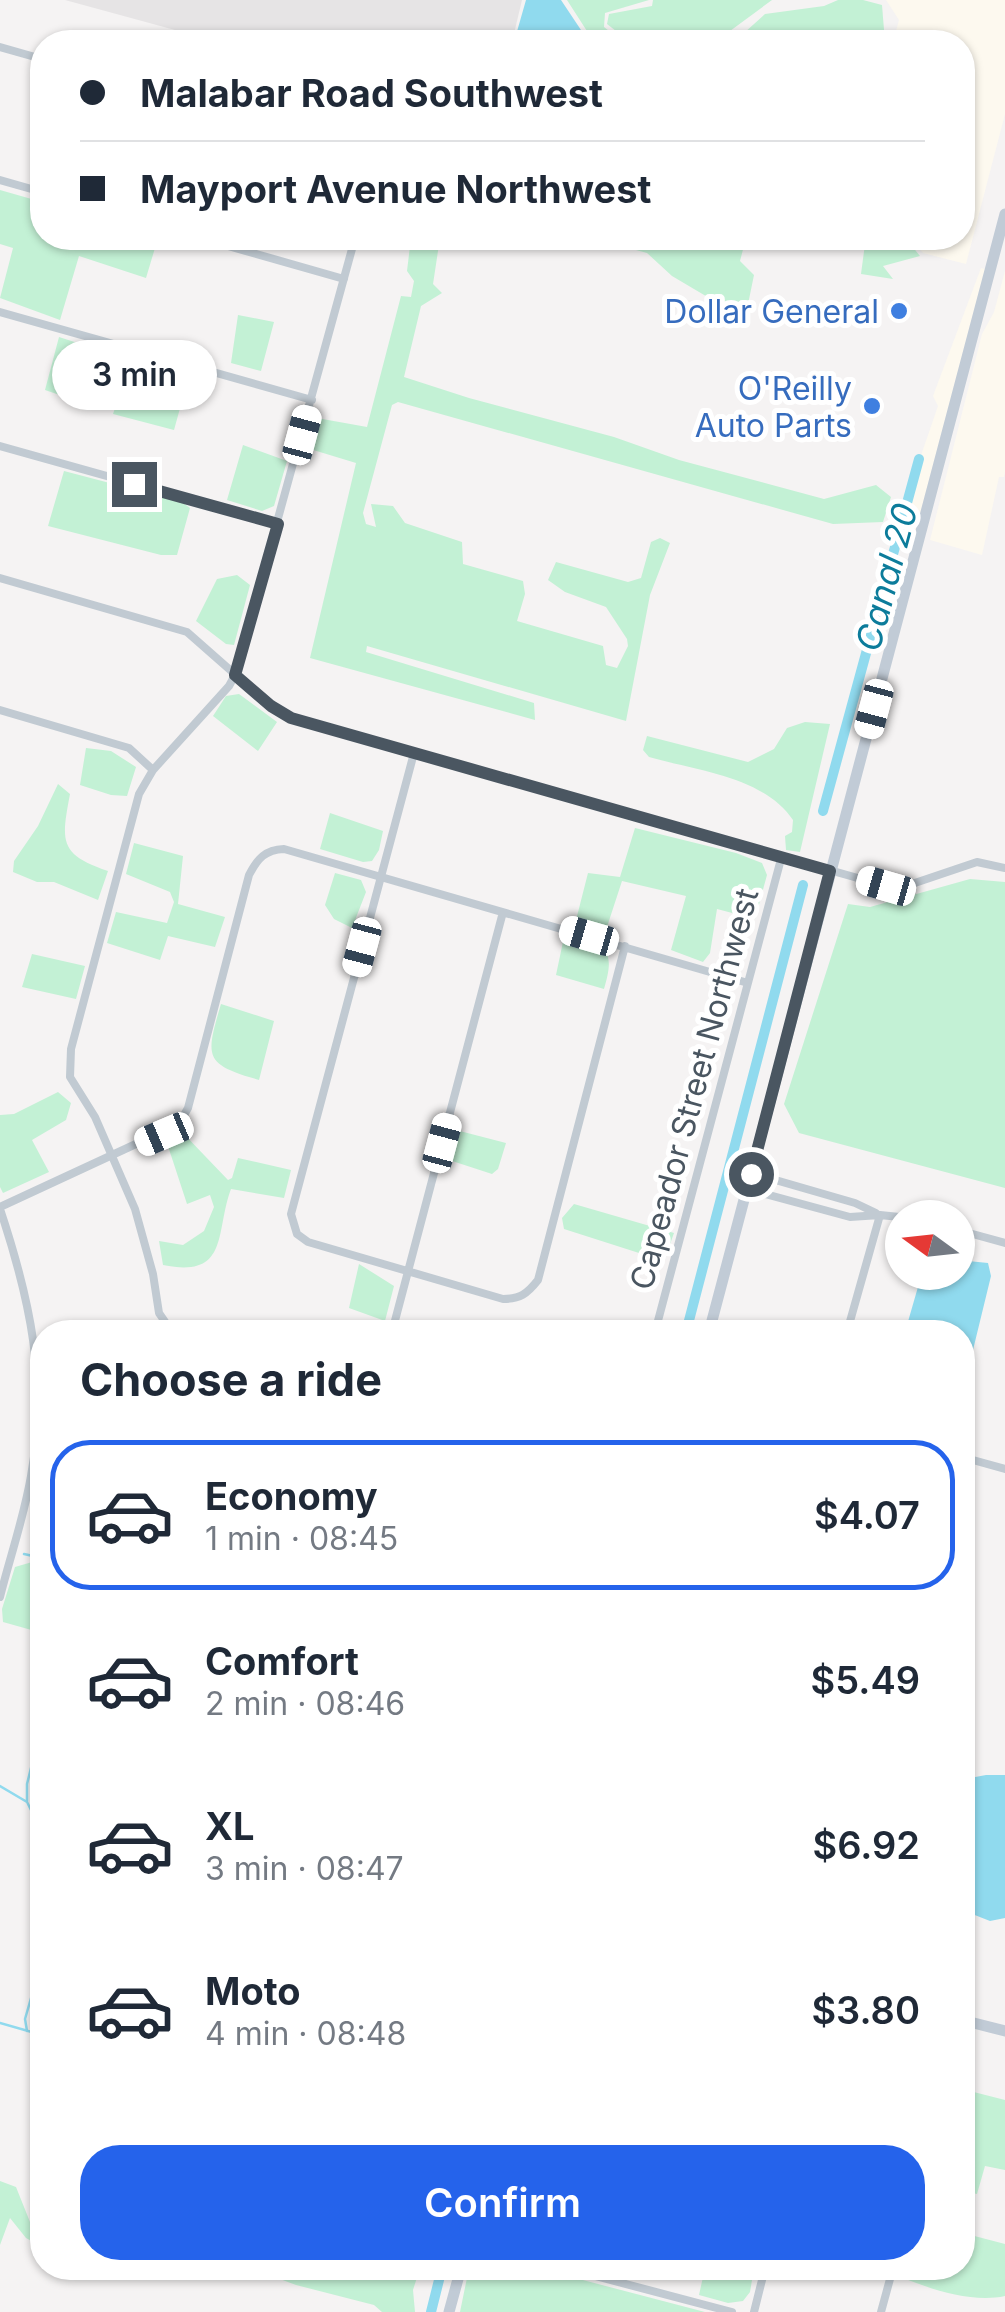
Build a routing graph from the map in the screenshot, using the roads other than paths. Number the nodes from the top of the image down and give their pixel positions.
1 (0, 47) edge
2 (30, 56) edge
3 (0, 180) edge
4 (30, 189) edge
5 (1005, 214) edge
6 (243, 250) edge
7 (351, 250) edge
8 (344, 278) junction
9 (0, 312) edge
10 (312, 400) junction
11 (0, 446) edge
12 (278, 524) junction
13 (0, 578) edge
14 (235, 675) junction
15 (0, 710) edge
16 (414, 754) junction
17 (153, 770) junction
18 (781, 859) junction
19 (1005, 868) edge
20 (830, 871) junction
21 (381, 877) junction
22 (503, 912) junction
23 (625, 946) junction
24 (748, 983) junction
25 (113, 1155) junction
26 (751, 1174) junction
27 (747, 1189) junction
28 (0, 1208) edge
29 (880, 1214) junction
30 (885, 1215) edge
31 (975, 1235) edge
32 (1005, 1243) edge
33 (408, 1271) junction
34 (31, 1320) edge
35 (164, 1320) edge
36 (395, 1320) edge
37 (658, 1320) edge
38 (712, 1320) edge
39 (850, 1320) edge
40 (975, 1460) edge
41 (1005, 1467) edge
42 (30, 1482) edge
43 (0, 1597) edge
44 (975, 2024) edge
45 (1005, 2032) edge
46 (458, 2280) edge
47 (611, 2280) edge
48 (762, 2280) edge
49 (889, 2280) edge
50 (449, 2312) edge
51 (732, 2312) edge
52 (754, 2312) edge
53 (881, 2312) edge

1 - 2 street
3 - 4 street
5 - 20 main road
6 - 8 street
7 - 8 street
8 - 10 street
9 - 10 street
10 - 12 street
11 - 12 street
12 - 14 street
13 - 14 street
14 - 16 street
14 - 17 street
15 - 17 street
16 - 18 street
16 - 21 street
17 - 25 street
18 - 20 street
18 - 24 street, Capeador Street Northwest
19 - 20 street
20 - 26 main road
21 - 22 street
21 - 25 street
21 - 33 street
22 - 23 street
22 - 33 street
23 - 24 street
23 - 33 street
24 - 37 street, Capeador Street Northwest
25 - 28 street
25 - 35 street
26 - 27 main road
26 - 29 street
27 - 29 street
27 - 38 main road
28 - 34 street
29 - 30 street
29 - 39 street
31 - 32 street
33 - 36 street
40 - 41 street
42 - 43 street
44 - 45 main road
46 - 50 main road
47 - 51 street
48 - 52 street
49 - 53 street

